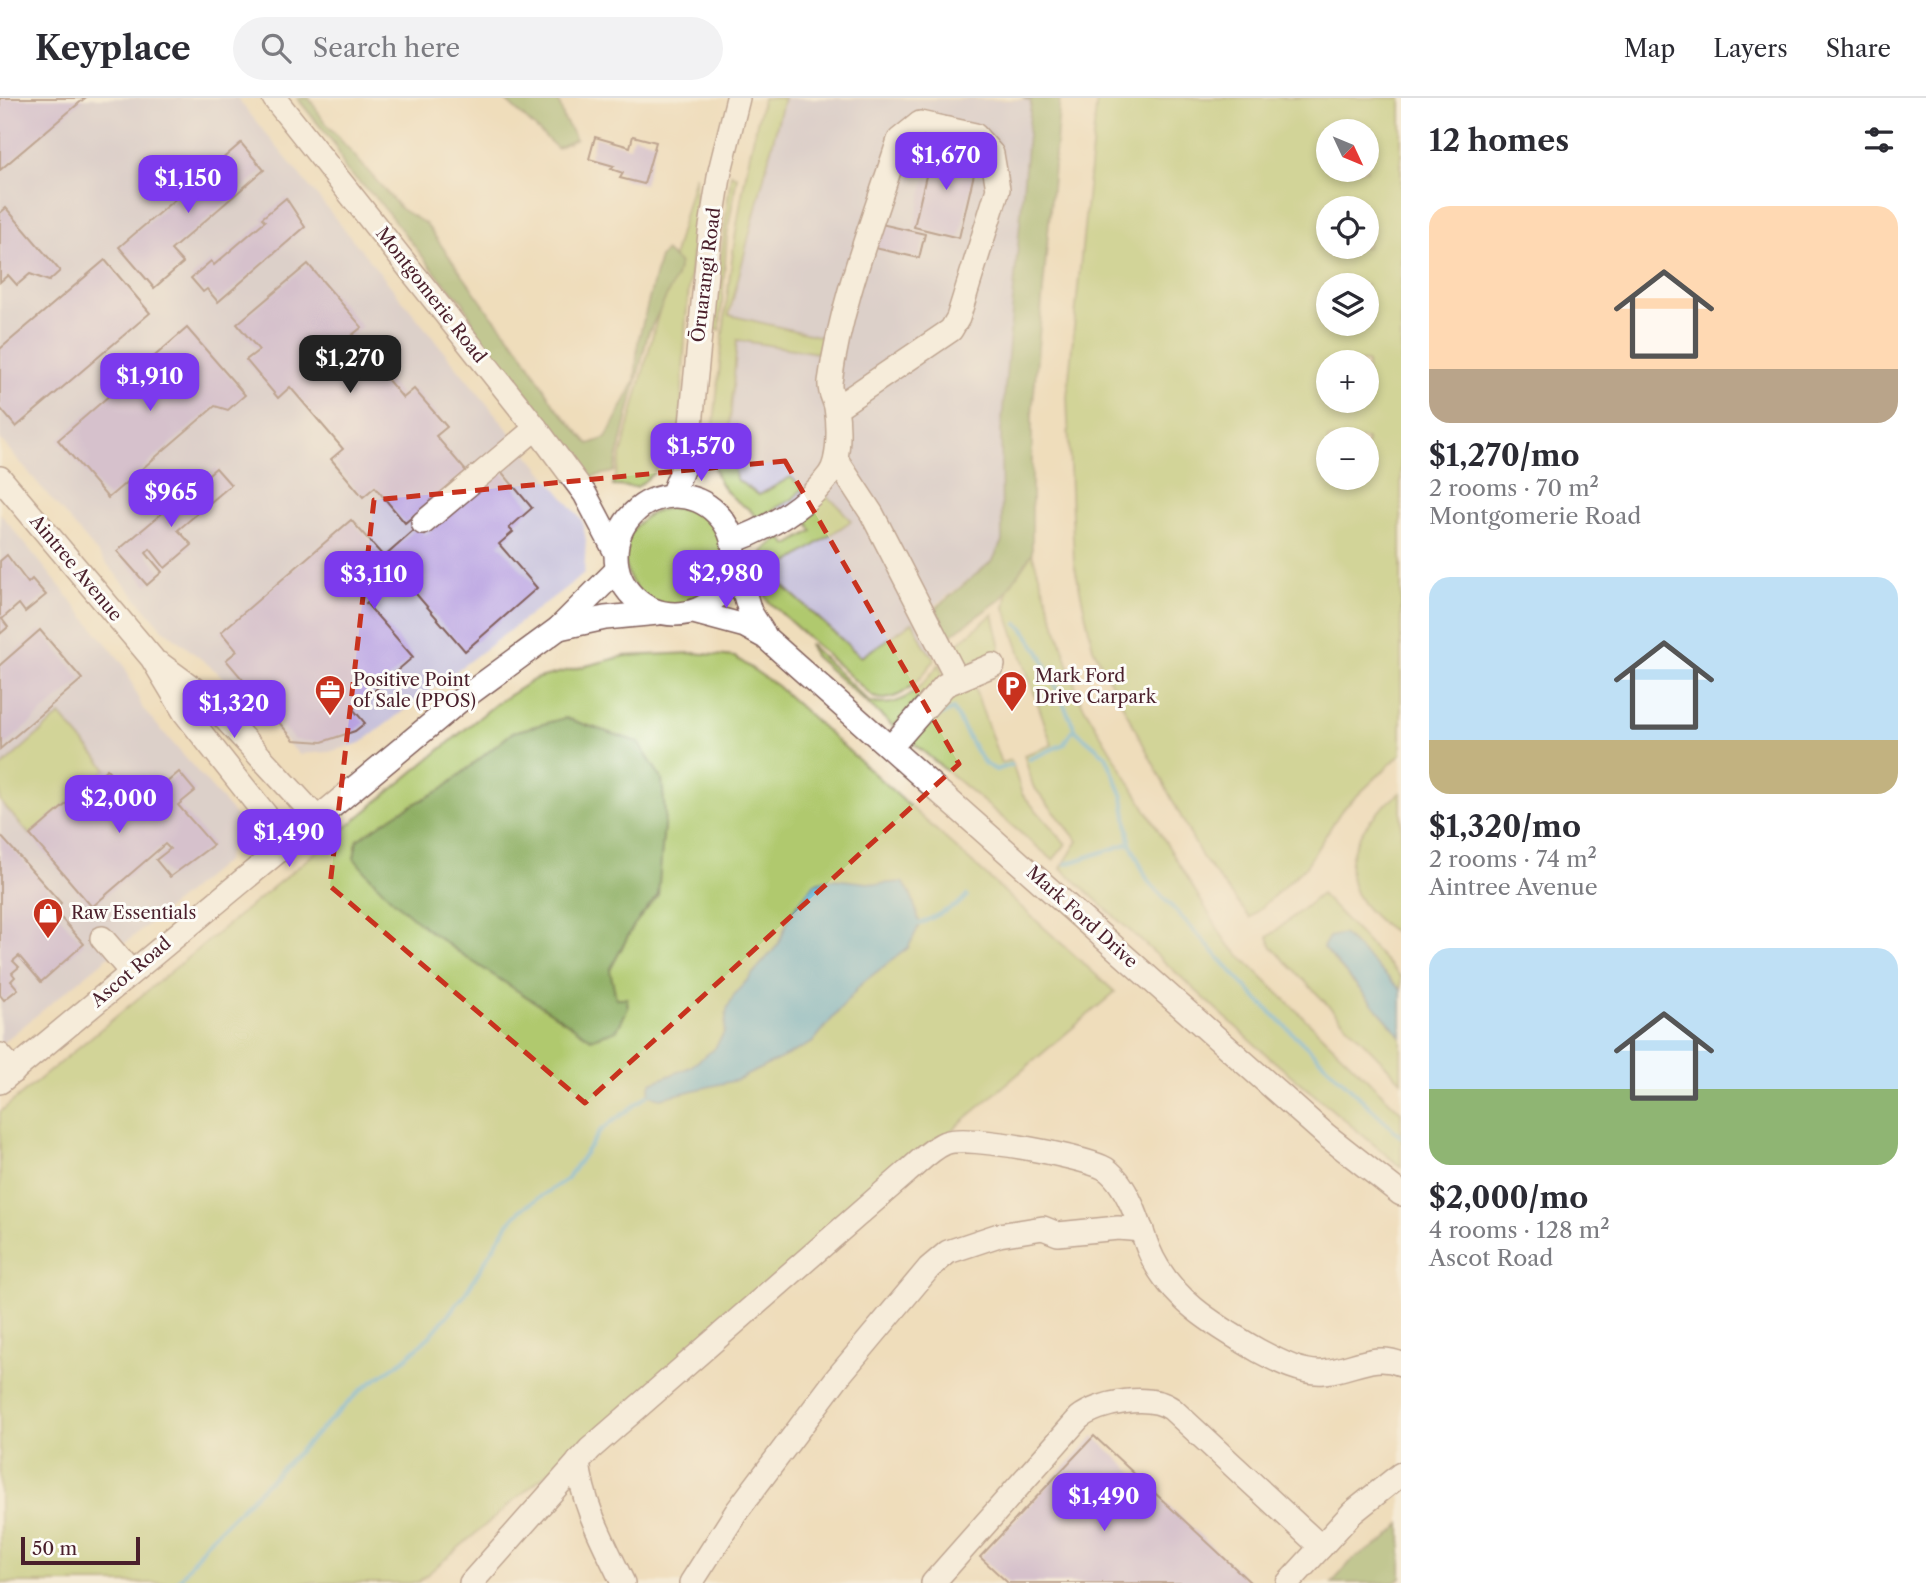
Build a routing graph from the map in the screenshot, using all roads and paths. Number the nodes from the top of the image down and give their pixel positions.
1 (274, 98) edge
2 (738, 98) edge
3 (836, 408) junction
4 (536, 428) junction
5 (688, 455) junction
6 (836, 459) junction
7 (0, 478) edge
8 (585, 494) junction
9 (672, 495) junction
10 (700, 500) junction
11 (630, 515) junction
12 (423, 523) dead end
13 (734, 551) junction
14 (616, 560) junction
15 (693, 612) junction
16 (662, 613) junction
17 (559, 628) junction
18 (765, 637) junction
19 (152, 658) junction
20 (993, 665) dead end
21 (957, 679) junction
22 (891, 747) junction
23 (317, 818) junction
24 (288, 842) junction
25 (102, 938) dead end
26 (131, 972) junction
27 (5, 1069) edge
28 (1401, 1194) edge
29 (1142, 1230) junction
30 (1401, 1364) edge
31 (578, 1462) junction
32 (1401, 1474) edge
33 (1321, 1546) junction
34 (471, 1583) edge
35 (623, 1583) edge
36 (691, 1583) edge
37 (933, 1583) edge
38 (1287, 1583) edge

1 - 4 street, Montgomerie Road
2 - 5 street, Ōruarangi Road
3 - 3 street
3 - 6 street
4 - 8 street, Montgomerie Road
4 - 12 street
5 - 9 street, Ōruarangi Road
5 - 10 street, Ōruarangi Road
6 - 13 street
6 - 21 street
7 - 19 street, Aintree Avenue
8 - 11 street, Montgomerie Road
8 - 14 street, Montgomerie Road
9 - 10 street
9 - 11 street
10 - 13 street
11 - 14 street
13 - 15 street
13 - 18 street, Mark Ford Drive
14 - 16 street
14 - 17 street, Ascot Road
15 - 16 street
15 - 18 street, Mark Ford Drive
16 - 17 street, Ascot Road
17 - 23 street, Ascot Road
18 - 22 street, Mark Ford Drive
19 - 23 street, Aintree Avenue
19 - 24 street, Aintree Avenue
20 - 21 street
21 - 22 street
22 - 28 street, Mark Ford Drive
23 - 24 street, Ascot Road
24 - 26 street, Ascot Road
25 - 26 street
26 - 27 street, Ascot Road
29 - 30 street
29 - 31 street
29 - 36 street
31 - 34 street
31 - 35 street
32 - 33 street
33 - 37 street
33 - 38 street

